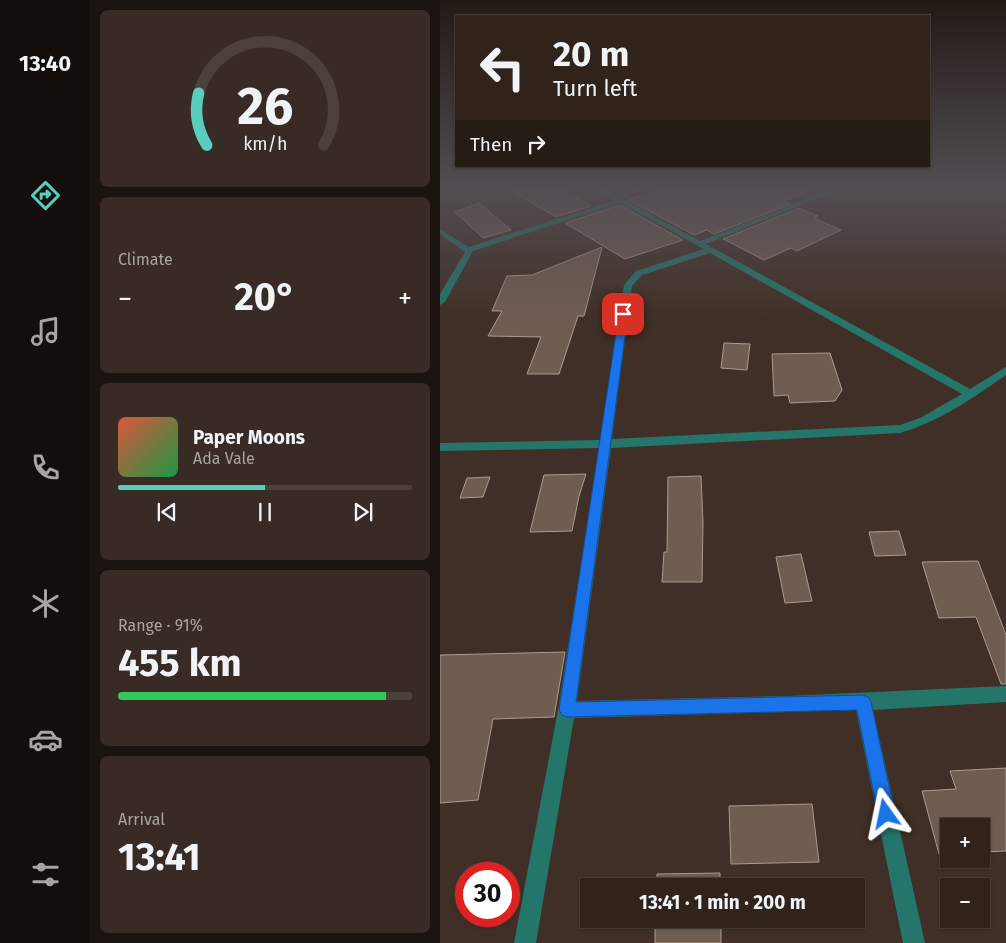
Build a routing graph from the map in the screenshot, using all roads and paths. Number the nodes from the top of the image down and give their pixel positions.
1 (440, 231) edge
2 (524, 231) edge
3 (676, 231) edge
4 (732, 231) edge
5 (699, 244) junction
6 (469, 250) junction
7 (710, 250) junction
8 (440, 302) edge
9 (1006, 370) edge
10 (970, 394) junction
11 (605, 444) junction
12 (440, 447) edge
13 (1006, 694) edge
14 (863, 702) junction
15 (567, 710) junction
16 (525, 943) edge
17 (914, 943) edge

1 - 6 street
2 - 6 street
3 - 5 street
4 - 5 street
5 - 7 street
6 - 8 street
7 - 10 street
7 - 11 street
9 - 10 street
10 - 11 street
11 - 12 street
11 - 15 street
13 - 14 street
14 - 15 street
14 - 17 street
15 - 16 street

